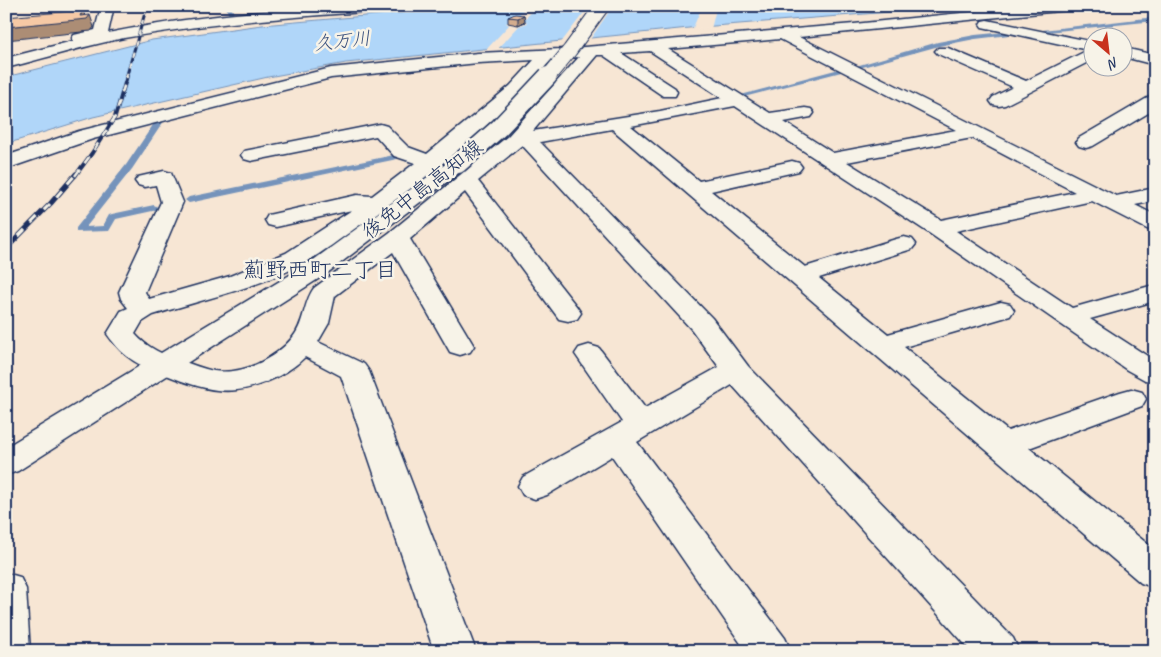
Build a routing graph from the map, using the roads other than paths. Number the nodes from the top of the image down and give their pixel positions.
1 (213, 6) edge
2 (393, 6) edge
3 (602, 6) edge
4 (1068, 6) edge
5 (378, 7) edge
6 (108, 9) edge
7 (89, 13) edge
8 (123, 22) dead end
9 (210, 22) junction
10 (854, 28) junction
11 (101, 33) junction
12 (782, 34) junction
13 (651, 44) junction
14 (1084, 45) edge
15 (1155, 47) edge
16 (600, 50) junction
17 (943, 51) dead end
18 (1134, 51) edge
19 (558, 52) junction
20 (6, 54) edge
21 (1134, 55) edge
22 (1084, 58) edge
23 (1155, 60) edge
24 (6, 63) edge
25 (1027, 87) junction
26 (669, 92) dead end
27 (739, 100) junction
28 (999, 101) dead end
29 (1155, 101) edge
30 (805, 113) dead end
31 (768, 119) junction
32 (616, 124) junction
33 (975, 132) junction
34 (521, 139) junction
35 (1086, 142) dead end
36 (251, 155) dead end
37 (831, 159) junction
38 (430, 161) junction
39 (6, 163) edge
40 (792, 167) dead end
41 (463, 172) junction
42 (145, 181) dead end
43 (694, 188) junction
44 (1155, 194) edge
45 (1104, 199) junction
46 (377, 203) junction
47 (276, 220) dead end
48 (1155, 224) edge
49 (937, 228) junction
50 (397, 238) junction
51 (904, 244) dead end
52 (800, 276) junction
53 (1150, 294) dead end
54 (144, 309) junction
55 (1001, 310) dead end
56 (568, 313) dead end
57 (1069, 317) junction
58 (882, 344) junction
59 (302, 345) junction
60 (460, 346) dead end
61 (588, 354) dead end
62 (164, 365) junction
63 (736, 370) junction
64 (1155, 373) edge
65 (1131, 399) dead end
66 (629, 432) junction
67 (1002, 445) junction
68 (6, 463) edge
69 (535, 486) dead end
70 (1155, 572) edge
71 (6, 589) edge
72 (9, 651) edge
73 (455, 651) edge
74 (770, 651) edge
75 (998, 651) edge

1 - 9 street
2 - 5 street
3 - 41 street, 後免中島高知線, bridge
4 - 10 street
5 - 9 street
6 - 7 street
6 - 11 street
8 - 11 street
9 - 24 street
10 - 12 street
10 - 14 street
11 - 20 street
12 - 13 street
12 - 33 street
13 - 16 street
13 - 27 street
15 - 18 street
16 - 19 street
16 - 26 street
16 - 34 street
17 - 25 street
19 - 38 street
19 - 39 street
21 - 23 street
22 - 25 street
25 - 28 street
27 - 31 street
27 - 32 street
29 - 35 street
30 - 31 street
31 - 37 street
32 - 34 street
32 - 43 street
33 - 37 street
33 - 45 street
34 - 41 street
34 - 63 street
36 - 38 street
37 - 49 street
38 - 46 street
40 - 43 street
41 - 50 street
41 - 56 street
41 - 62 street, 後免中島高知線
42 - 54 street
43 - 52 street
44 - 45 street
45 - 48 street
45 - 49 street
46 - 47 street
46 - 54 street
49 - 57 street
50 - 59 street
50 - 60 street
51 - 52 street
52 - 58 street
53 - 57 street
54 - 62 street
55 - 58 street
57 - 64 street
58 - 67 street
59 - 62 street
59 - 73 street
61 - 66 street
62 - 68 street, 後免中島高知線
63 - 66 street
63 - 75 street
65 - 67 street
66 - 69 street
66 - 74 street
67 - 70 street
71 - 72 street

